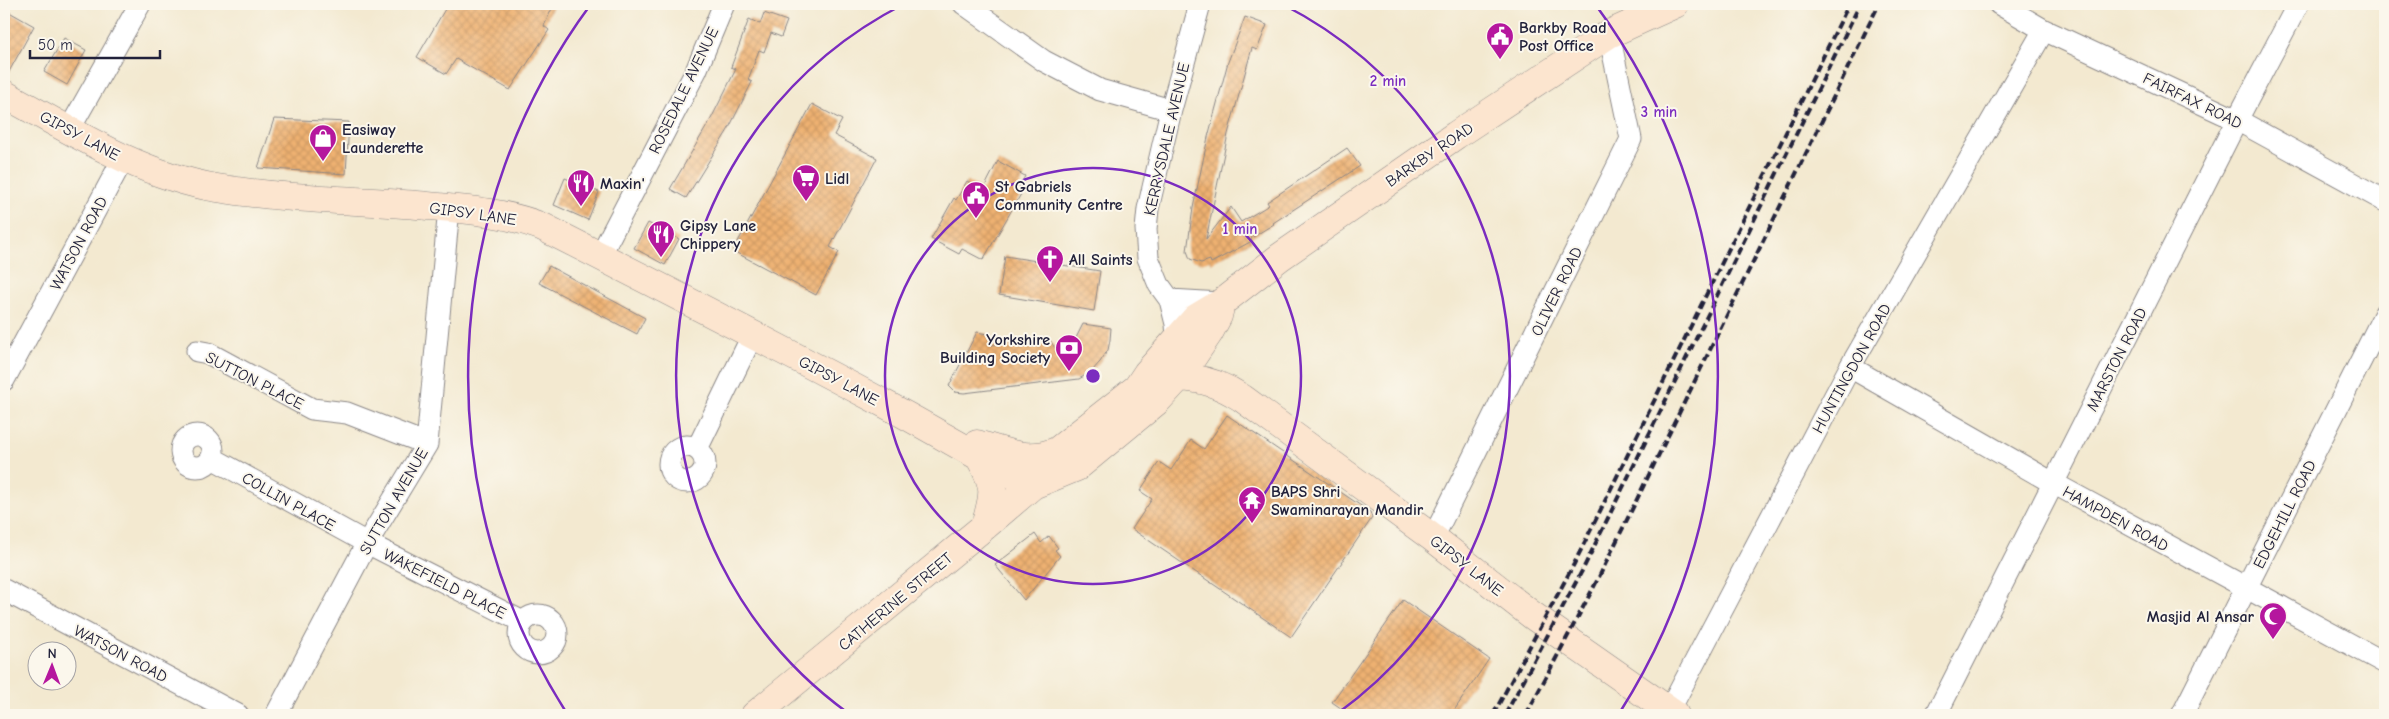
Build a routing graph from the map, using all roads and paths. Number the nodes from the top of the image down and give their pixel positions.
1 (140, 4) edge
2 (724, 4) edge
3 (964, 4) edge
4 (1200, 4) edge
5 (1675, 4) edge
6 (1998, 4) edge
7 (2298, 4) edge
8 (2044, 30) junction
9 (1609, 34) junction
10 (4, 94) edge
11 (1171, 110) junction
12 (2237, 120) junction
13 (69, 130) junction
14 (123, 159) junction
15 (2385, 201) edge
16 (449, 208) junction
17 (600, 256) junction
18 (1170, 300) junction
19 (1221, 303) junction
20 (2385, 313) edge
21 (1209, 332) junction
22 (753, 334) junction
23 (1176, 338) junction
24 (197, 351) dead end
25 (1850, 367) junction
26 (1180, 376) junction
27 (4, 380) edge
28 (1222, 386) junction
29 (1137, 388) junction
30 (942, 435) junction
31 (427, 444) junction
32 (696, 448) dead end
33 (1057, 451) junction
34 (212, 458) dead end
35 (980, 458) junction
36 (2054, 483) junction
37 (1033, 485) junction
38 (985, 526) junction
39 (1433, 538) junction
40 (367, 543) junction
41 (2246, 589) junction
42 (4, 590) edge
43 (523, 622) dead end
44 (2385, 663) edge
45 (1672, 713) edge
46 (238, 715) edge
47 (276, 715) edge
48 (755, 715) edge
49 (1936, 715) edge
50 (2182, 715) edge

1 - 13 street
2 - 17 street, ROSEDALE AVENUE
3 - 11 street
4 - 11 street, KERRYSDALE AVENUE
5 - 9 street, BARKBY ROAD
6 - 8 street, FAIRFAX ROAD
7 - 12 street, MARSTON ROAD
8 - 12 street, FAIRFAX ROAD
8 - 25 street, HUNTINGDON ROAD
9 - 19 street, BARKBY ROAD
9 - 39 street, OLIVER ROAD
10 - 13 street, GIPSY LANE
11 - 18 street, KERRYSDALE AVENUE
12 - 15 street, FAIRFAX ROAD
12 - 36 street, MARSTON ROAD
13 - 14 street, GIPSY LANE
14 - 16 street, GIPSY LANE
14 - 27 street, WATSON ROAD
16 - 17 street, GIPSY LANE
16 - 31 street, SUTTON AVENUE
17 - 22 street, GIPSY LANE
18 - 19 street
18 - 23 street, KERRYSDALE AVENUE
19 - 21 street
19 - 23 street, BARKBY ROAD
20 - 41 street, EDGEHILL ROAD
21 - 26 street
21 - 28 street
22 - 30 street, GIPSY LANE
22 - 32 street
23 - 26 street, KERRYSDALE AVENUE
23 - 29 street, BARKBY ROAD
24 - 31 street, SUTTON PLACE
25 - 36 street, HAMPDEN ROAD
25 - 45 street, HUNTINGDON ROAD
26 - 28 street, GIPSY LANE
26 - 29 street, GIPSY LANE
26 - 37 street
28 - 39 street, GIPSY LANE
29 - 33 street, GIPSY LANE
30 - 33 street, GIPSY LANE
30 - 35 street, GIPSY LANE
31 - 40 street, SUTTON AVENUE
33 - 37 street
34 - 40 street, COLLIN PLACE
35 - 37 street, GIPSY LANE
35 - 38 street
36 - 41 street, HAMPDEN ROAD
36 - 49 street, MARSTON ROAD
37 - 38 street, CATHERINE STREET
38 - 48 street, CATHERINE STREET
39 - 45 street, GIPSY LANE
40 - 43 street, WAKEFIELD PLACE
40 - 47 street, SUTTON AVENUE
41 - 44 street, HAMPDEN ROAD
41 - 50 street, EDGEHILL ROAD
42 - 46 street, WATSON ROAD

